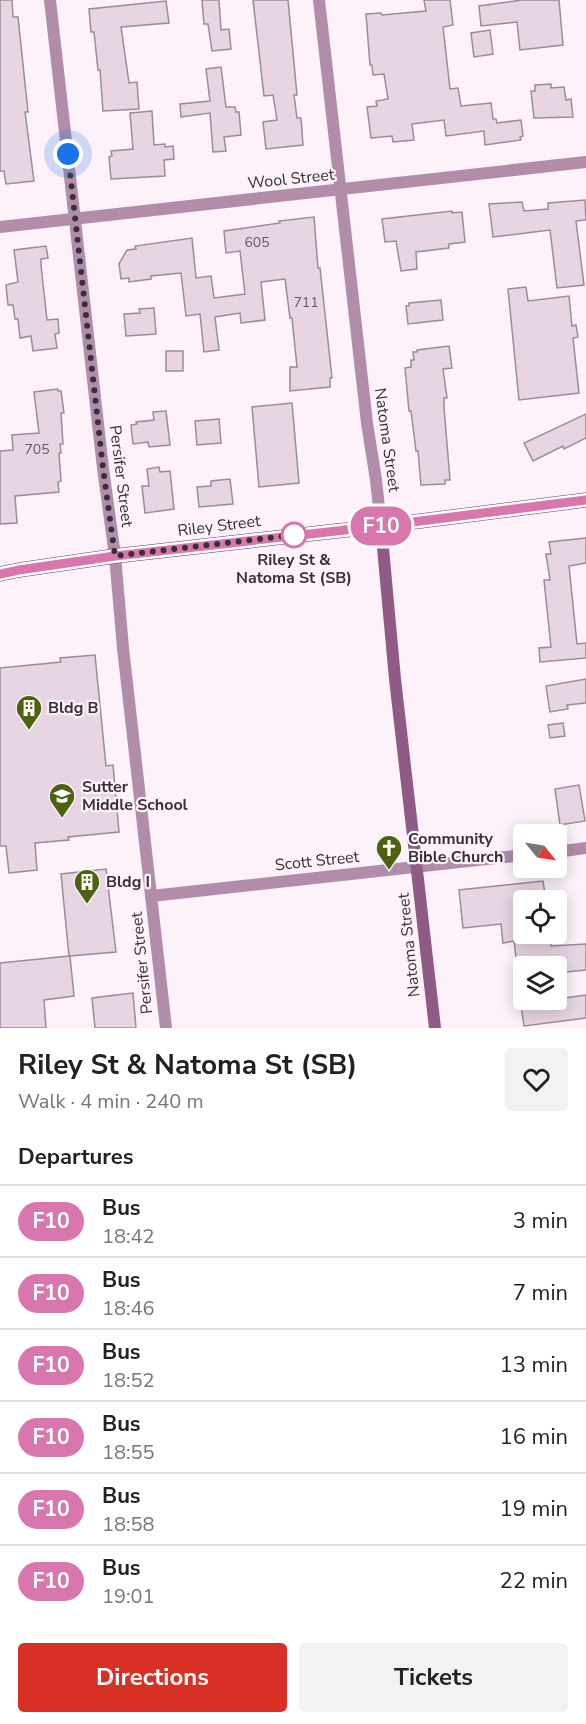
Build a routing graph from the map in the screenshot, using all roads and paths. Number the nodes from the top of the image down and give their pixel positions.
1 (50, 0) edge
2 (320, 0) edge
3 (586, 162) edge
4 (341, 190) junction
5 (75, 219) junction
6 (0, 227) edge
7 (586, 500) edge
8 (381, 526) junction
9 (115, 556) junction
10 (0, 574) edge
11 (586, 848) edge
12 (567, 851) edge
13 (513, 856) edge
14 (417, 867) junction
15 (151, 896) junction
16 (165, 1028) edge
17 (435, 1028) edge

1 - 5 street, Persifer Street
2 - 4 street, Natoma Street
3 - 4 street, Wool Street
4 - 5 street, Wool Street
4 - 8 street, Natoma Street
5 - 6 street, Wool Street
5 - 9 street, Persifer Street
7 - 8 main road, Riley Street
8 - 9 main road, Riley Street
8 - 14 main road, Natoma Street
9 - 10 main road, Riley Street
9 - 15 street, Persifer Street
11 - 12 street
13 - 14 street, Scott Street
14 - 15 street, Scott Street
14 - 17 main road, Natoma Street
15 - 16 street, Persifer Street

